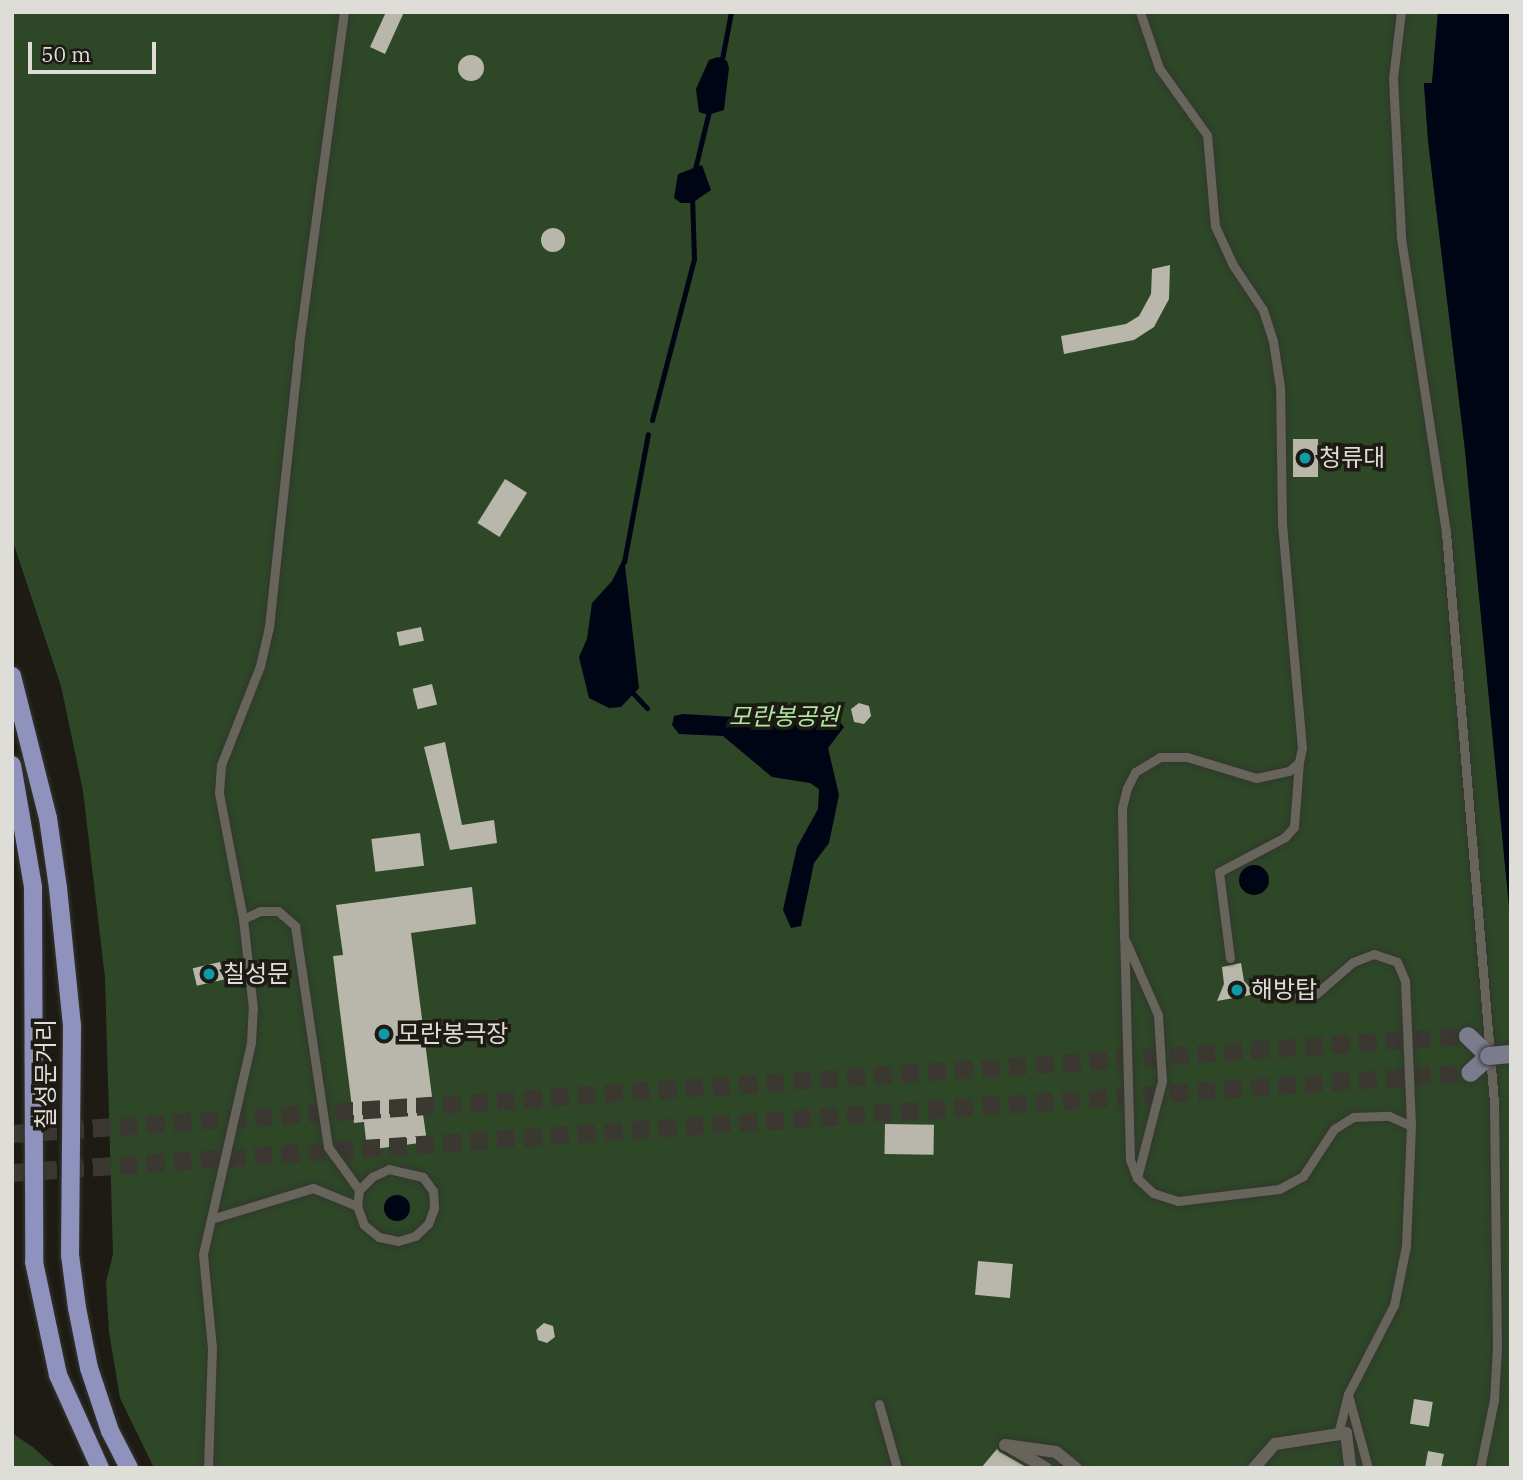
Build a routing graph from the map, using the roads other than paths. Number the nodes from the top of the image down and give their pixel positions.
1 (344, 12) edge
2 (1140, 12) edge
3 (1401, 12) edge
4 (12, 676) edge
5 (1299, 762) junction
6 (12, 765) edge
7 (243, 919) junction
8 (1124, 937) junction
9 (1230, 958) dead end
10 (1299, 996) dead end
11 (1468, 1036) dead end
12 (1511, 1054) edge
13 (1489, 1056) junction
14 (1470, 1073) tunnel mouth
15 (1411, 1126) junction
16 (1137, 1178) junction
17 (359, 1190) junction
18 (357, 1206) junction
19 (211, 1219) junction
20 (1348, 1394) junction
21 (879, 1404) dead end
22 (1338, 1434) junction
23 (100, 1468) edge
24 (129, 1468) edge
25 (208, 1468) edge
26 (897, 1468) edge
27 (1046, 1468) edge
28 (1076, 1468) edge
29 (1254, 1468) edge
30 (1350, 1468) edge
31 (1368, 1468) edge
32 (1480, 1468) edge

1 - 7 lane
2 - 5 lane
3 - 32 lane
4 - 24 main road, 칠성문거리
5 - 8 lane
5 - 9 lane
6 - 23 main road, 칠성문거리
7 - 17 lane
7 - 19 lane
8 - 16 lane
8 - 16 lane
10 - 15 lane
11 - 13 main road
12 - 13 main road, bridge
13 - 14 main road
15 - 16 lane
15 - 20 lane
17 - 18 lane
17 - 18 lane
18 - 19 lane
19 - 25 lane
20 - 22 lane
20 - 31 lane
21 - 26 lane
22 - 29 street
22 - 30 street
27 - 28 street

